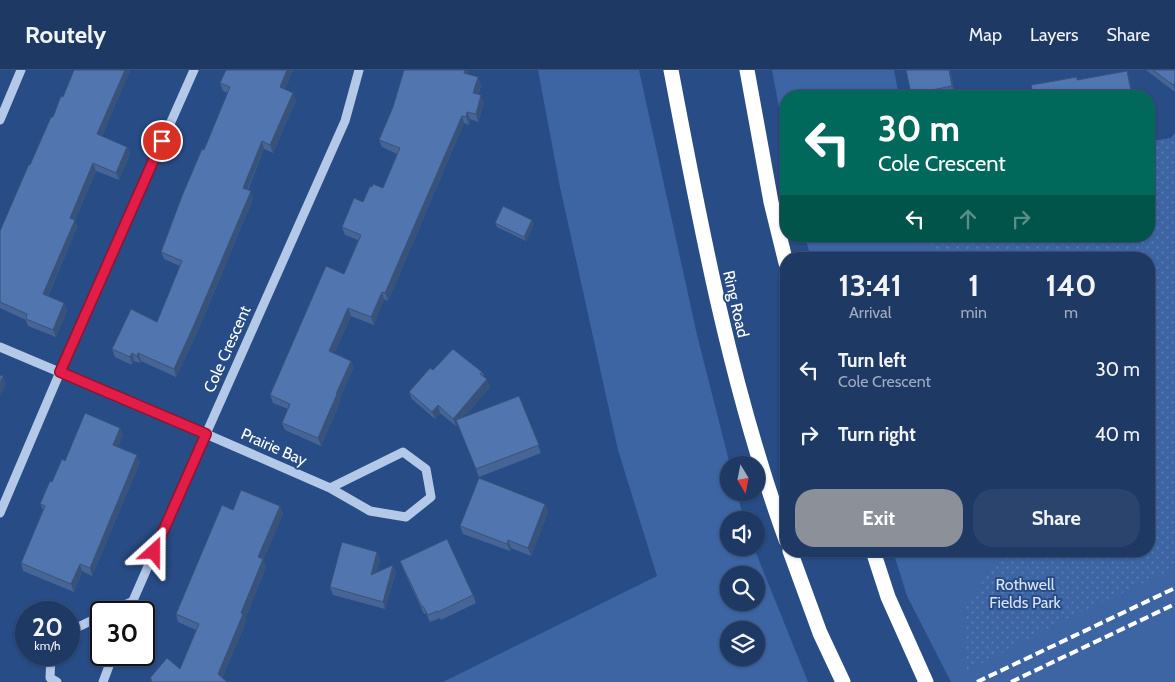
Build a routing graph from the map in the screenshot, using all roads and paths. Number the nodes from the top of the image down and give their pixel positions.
1 (21, 70) edge
2 (194, 70) edge
3 (358, 70) edge
4 (671, 70) edge
5 (747, 70) edge
6 (0, 120) edge
7 (780, 239) edge
8 (0, 347) edge
9 (60, 372) junction
10 (206, 434) junction
11 (330, 488) junction
12 (0, 513) edge
13 (780, 523) edge
14 (792, 557) edge
15 (875, 557) edge
16 (131, 601) edge
17 (51, 666) edge
18 (109, 666) edge
19 (57, 682) edge
20 (103, 682) edge
21 (843, 682) edge
22 (926, 682) edge

1 - 6 street
2 - 9 street
3 - 10 street, Cole Crescent
4 - 13 highway, Ring Road
5 - 7 highway
8 - 9 street
9 - 10 street
9 - 12 street
10 - 11 street, Prairie Bay
10 - 16 street, Cole Crescent
11 - 11 street, Prairie Bay
14 - 21 highway
15 - 22 highway
17 - 19 street
18 - 20 street

